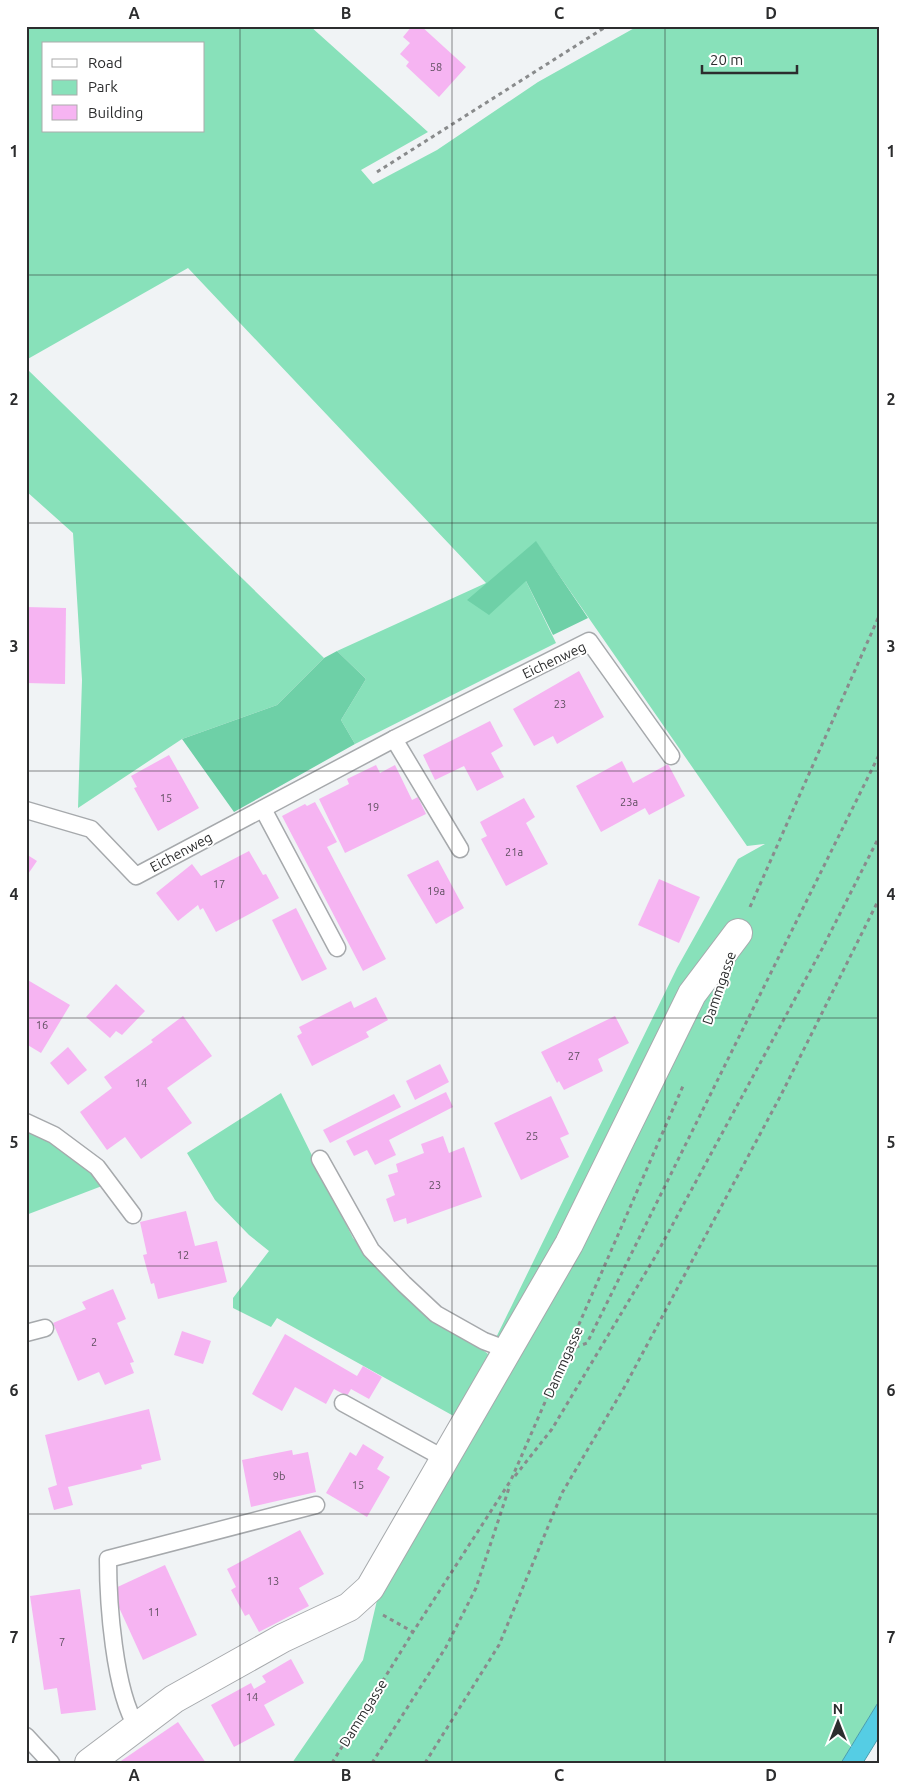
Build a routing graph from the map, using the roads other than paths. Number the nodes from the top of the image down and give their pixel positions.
1 (394, 739) junction
2 (671, 756) dead end
3 (263, 809) junction
4 (26, 810) edge
5 (460, 849) dead end
6 (738, 933) road end
7 (337, 948) dead end
8 (26, 1122) edge
9 (320, 1158) dead end
10 (134, 1215) dead end
11 (45, 1328) dead end
12 (26, 1333) edge
13 (508, 1350) junction
14 (343, 1403) dead end
15 (445, 1459) junction
16 (316, 1505) dead end
17 (137, 1727) junction
18 (26, 1736) edge
19 (51, 1763) edge
20 (89, 1763) edge

1 - 2 lane, Eichenweg
1 - 3 lane, Eichenweg
1 - 5 lane
3 - 4 lane, Eichenweg
3 - 7 lane
6 - 13 street, Dammgasse
8 - 10 lane
9 - 13 lane
11 - 12 lane
13 - 15 street, Dammgasse
14 - 15 lane
15 - 17 street, Dammgasse
16 - 17 lane
17 - 20 street, Dammgasse
18 - 19 lane

